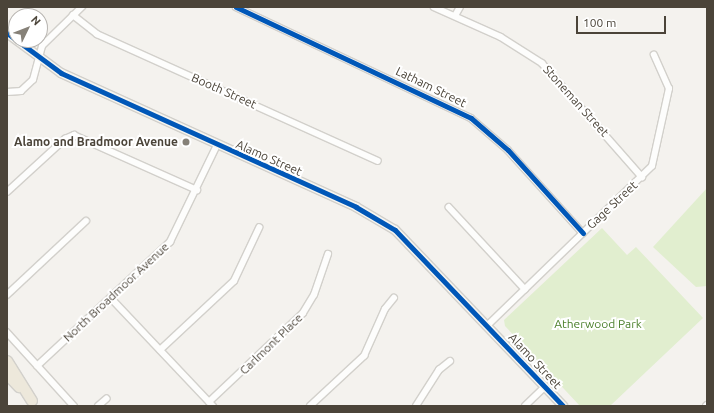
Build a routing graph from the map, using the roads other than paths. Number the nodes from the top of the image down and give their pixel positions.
1 (82, 7) edge
2 (236, 7) edge
3 (434, 7) edge
4 (460, 7) edge
5 (73, 15) junction
6 (455, 16) junction
7 (7, 33) edge
8 (654, 55) dead end
9 (39, 59) junction
10 (7, 92) edge
11 (217, 145) junction
12 (378, 160) dead end
13 (642, 177) junction
14 (197, 190) junction
15 (7, 192) edge
16 (449, 207) dead end
17 (86, 221) dead end
18 (259, 228) dead end
19 (583, 233) junction
20 (328, 254) dead end
21 (525, 289) junction
22 (7, 295) edge
23 (111, 298) junction
24 (394, 298) dead end
25 (488, 325) junction
26 (7, 332) edge
27 (160, 350) junction
28 (7, 361) edge
29 (450, 361) dead end
30 (37, 366) junction
31 (7, 374) edge
32 (545, 387) junction
33 (106, 399) dead end
34 (35, 404) edge
35 (211, 404) edge
36 (74, 406) edge
37 (98, 406) edge
38 (310, 406) edge
39 (416, 406) edge
40 (525, 406) edge
41 (563, 406) edge

1 - 5 street
2 - 19 street, Latham Street
3 - 6 street, Stoneman Street
4 - 6 street
5 - 9 street
5 - 12 street, Booth Street
6 - 13 street, Stoneman Street
7 - 9 main road, Alamo Street
8 - 13 street, Gage Street
9 - 10 street
9 - 11 main road, Alamo Street
11 - 14 street, North Broadmoor Avenue
11 - 25 main road, Alamo Street
13 - 19 street, Gage Street
14 - 15 street
14 - 23 street, North Broadmoor Avenue
16 - 21 street
17 - 22 street
18 - 27 street
19 - 21 street, Gage Street
20 - 35 street, Carlmont Place
21 - 25 street, Gage Street
23 - 27 street
23 - 30 street, North Broadmoor Avenue
24 - 38 street
25 - 32 main road, Alamo Street
26 - 30 street
27 - 35 street
28 - 34 highway
29 - 39 street
30 - 36 street
31 - 34 highway
32 - 40 street
32 - 41 main road, Alamo Street
33 - 37 street

